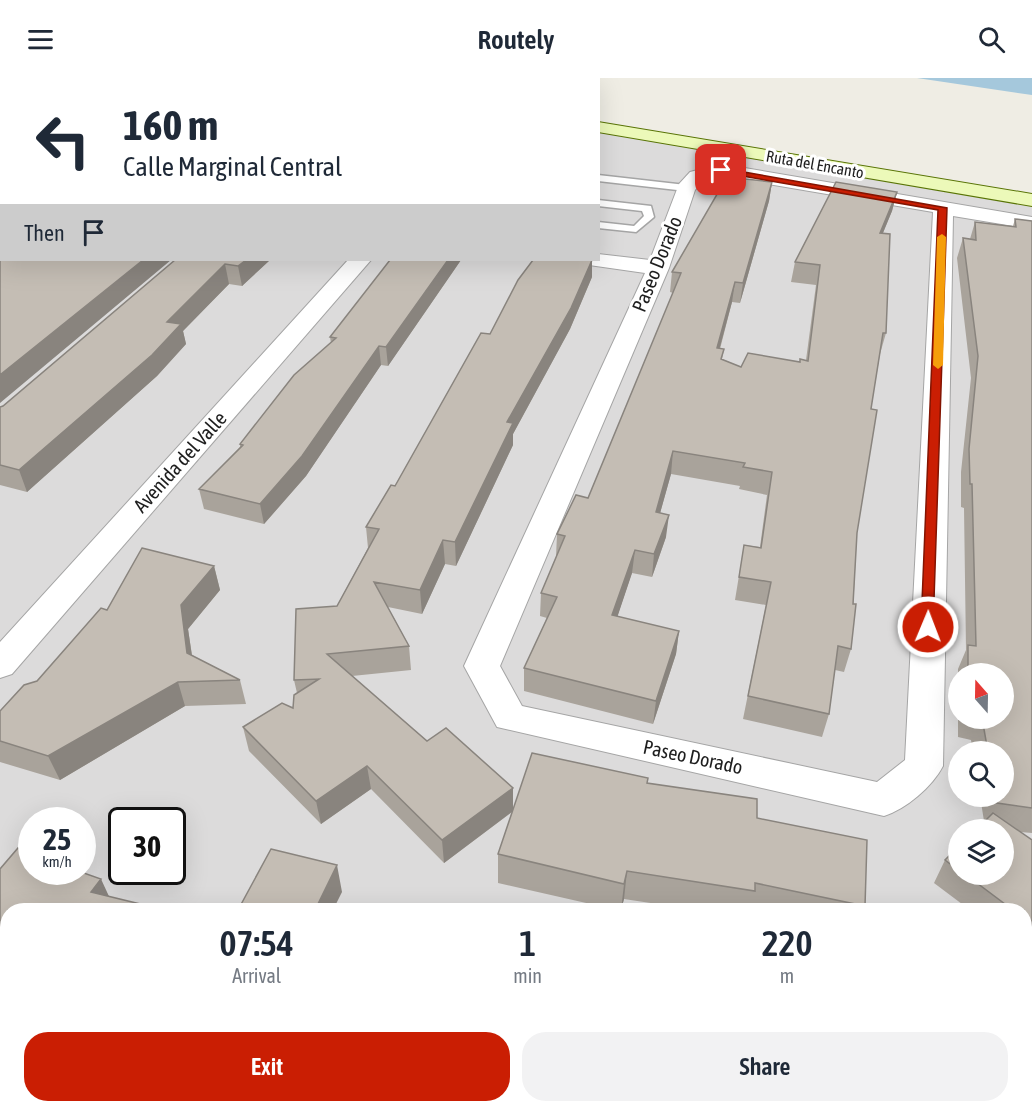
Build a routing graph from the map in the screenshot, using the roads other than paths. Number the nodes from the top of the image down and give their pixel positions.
1 (600, 128) edge
2 (600, 178) edge
3 (686, 188) junction
4 (1032, 200) edge
5 (600, 203) edge
6 (943, 208) junction
7 (1032, 223) edge
8 (600, 225) edge
9 (600, 260) edge
10 (359, 261) edge
11 (658, 268) junction
12 (6, 651) edge

1 - 4 main road, Ruta del Encanto
2 - 3 lane
3 - 6 street
3 - 11 street, Paseo Dorado
5 - 8 lane
6 - 7 street
6 - 11 street, Paseo Dorado
9 - 11 street
10 - 12 street, Avenida del Valle

